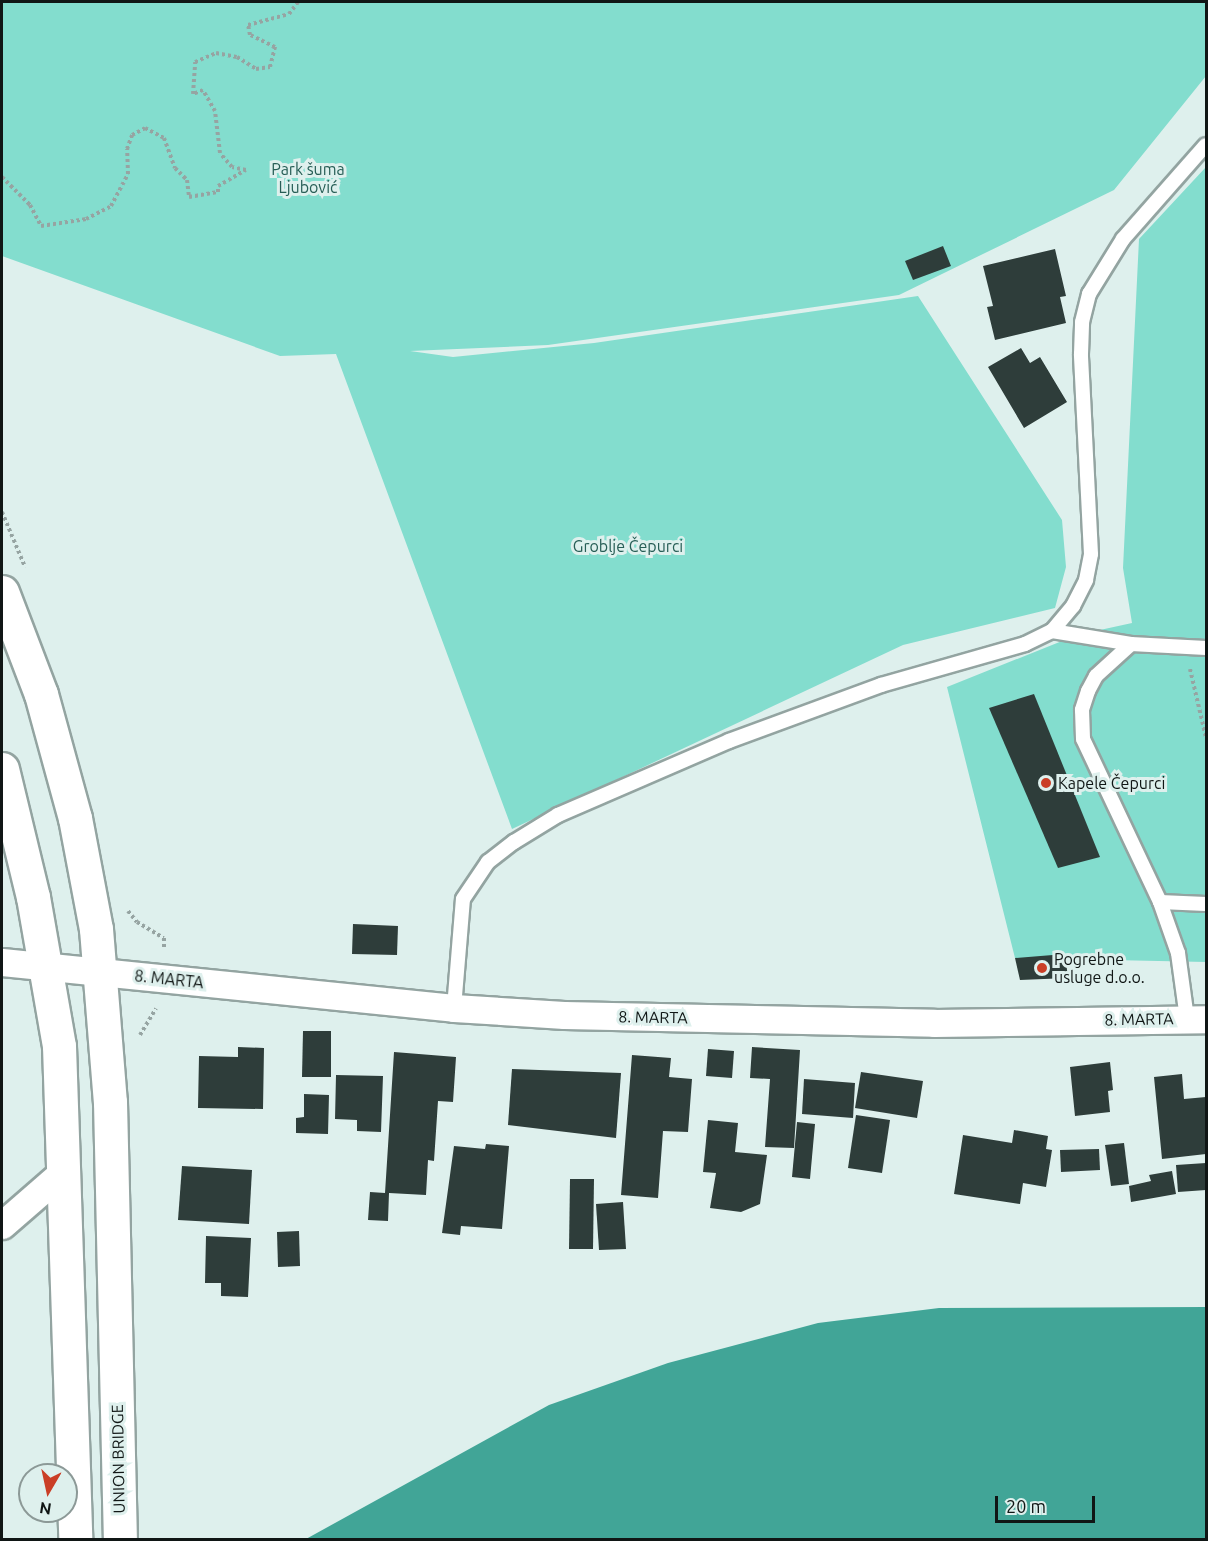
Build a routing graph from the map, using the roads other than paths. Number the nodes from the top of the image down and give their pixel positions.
1 (1206, 145) edge
2 (2, 592) edge
3 (1052, 631) junction
4 (1131, 644) junction
5 (1206, 648) edge
6 (2, 769) edge
7 (1160, 902) junction
8 (1206, 904) edge
9 (2, 962) edge
10 (47, 966) junction
11 (101, 971) junction
12 (454, 1008) junction
13 (1197, 1019) edge
14 (63, 1172) junction
15 (2, 1225) edge
16 (75, 1539) edge
17 (120, 1539) edge

1 - 3 lane
2 - 11 main road, UNION BRIDGE
3 - 4 lane
3 - 12 lane
4 - 5 lane
4 - 7 lane
6 - 10 main road
7 - 8 lane
7 - 13 lane
9 - 10 street, 8. MARTA
10 - 11 street, 8. MARTA
10 - 14 main road
11 - 12 street, 8. MARTA
11 - 17 main road, UNION BRIDGE
12 - 13 street, 8. MARTA
14 - 15 street
14 - 16 main road

